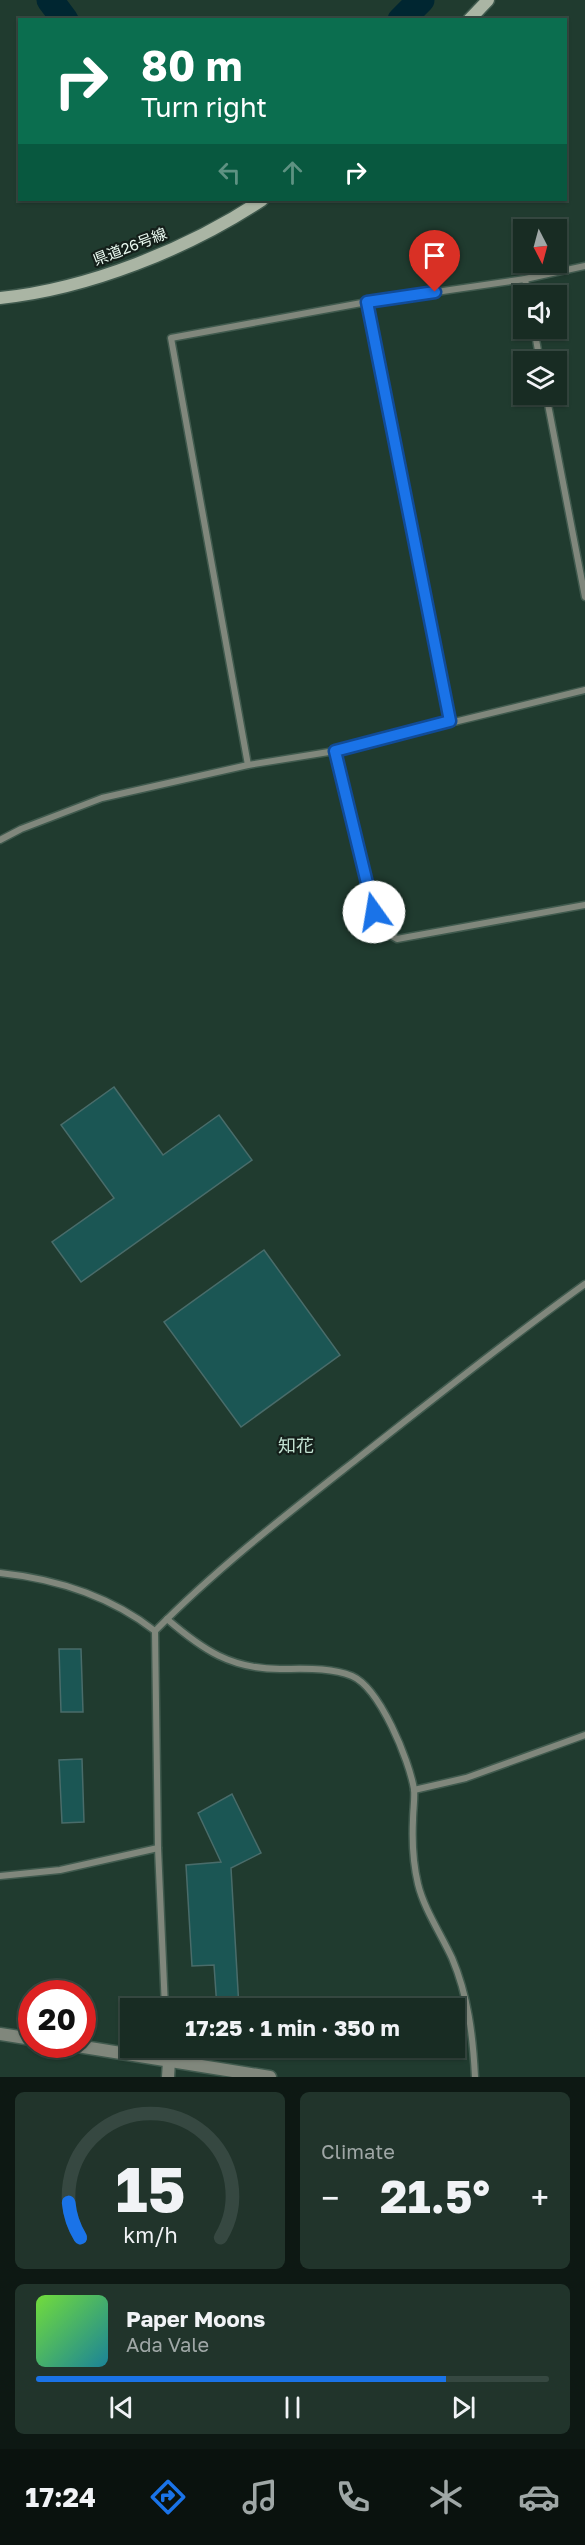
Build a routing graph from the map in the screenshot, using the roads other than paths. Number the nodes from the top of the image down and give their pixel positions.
1 (488, 0) edge
2 (471, 18) edge
3 (260, 201) edge
4 (585, 266) edge
5 (525, 279) junction
6 (526, 285) edge
7 (0, 298) edge
8 (367, 302) junction
9 (548, 405) edge
10 (585, 597) edge
11 (585, 690) edge
12 (450, 721) junction
13 (335, 751) junction
14 (248, 765) junction
15 (0, 840) edge
16 (585, 905) edge
17 (585, 1284) edge
18 (0, 1573) edge
19 (167, 1619) junction
20 (155, 1631) junction
21 (585, 1735) edge
22 (414, 1790) junction
23 (158, 1848) junction
24 (0, 1876) edge
25 (165, 1998) edge
26 (0, 2034) edge
27 (18, 2037) edge
28 (96, 2049) edge
29 (169, 2058) edge
30 (169, 2061) junction
31 (168, 2077) edge
32 (270, 2077) edge
33 (475, 2077) edge

1 - 2 main road
3 - 7 main road, 県道26号線
4 - 5 lane
5 - 6 lane
5 - 8 lane
8 - 12 lane
8 - 14 lane
9 - 10 lane
11 - 12 lane
12 - 13 lane
13 - 14 lane
13 - 16 lane
14 - 15 lane
17 - 19 lane
18 - 20 lane
19 - 20 lane
19 - 22 lane
20 - 23 lane
21 - 22 lane
22 - 33 lane
23 - 24 lane
23 - 25 lane
26 - 27 street
28 - 30 street
29 - 30 lane
30 - 31 street
30 - 32 street

